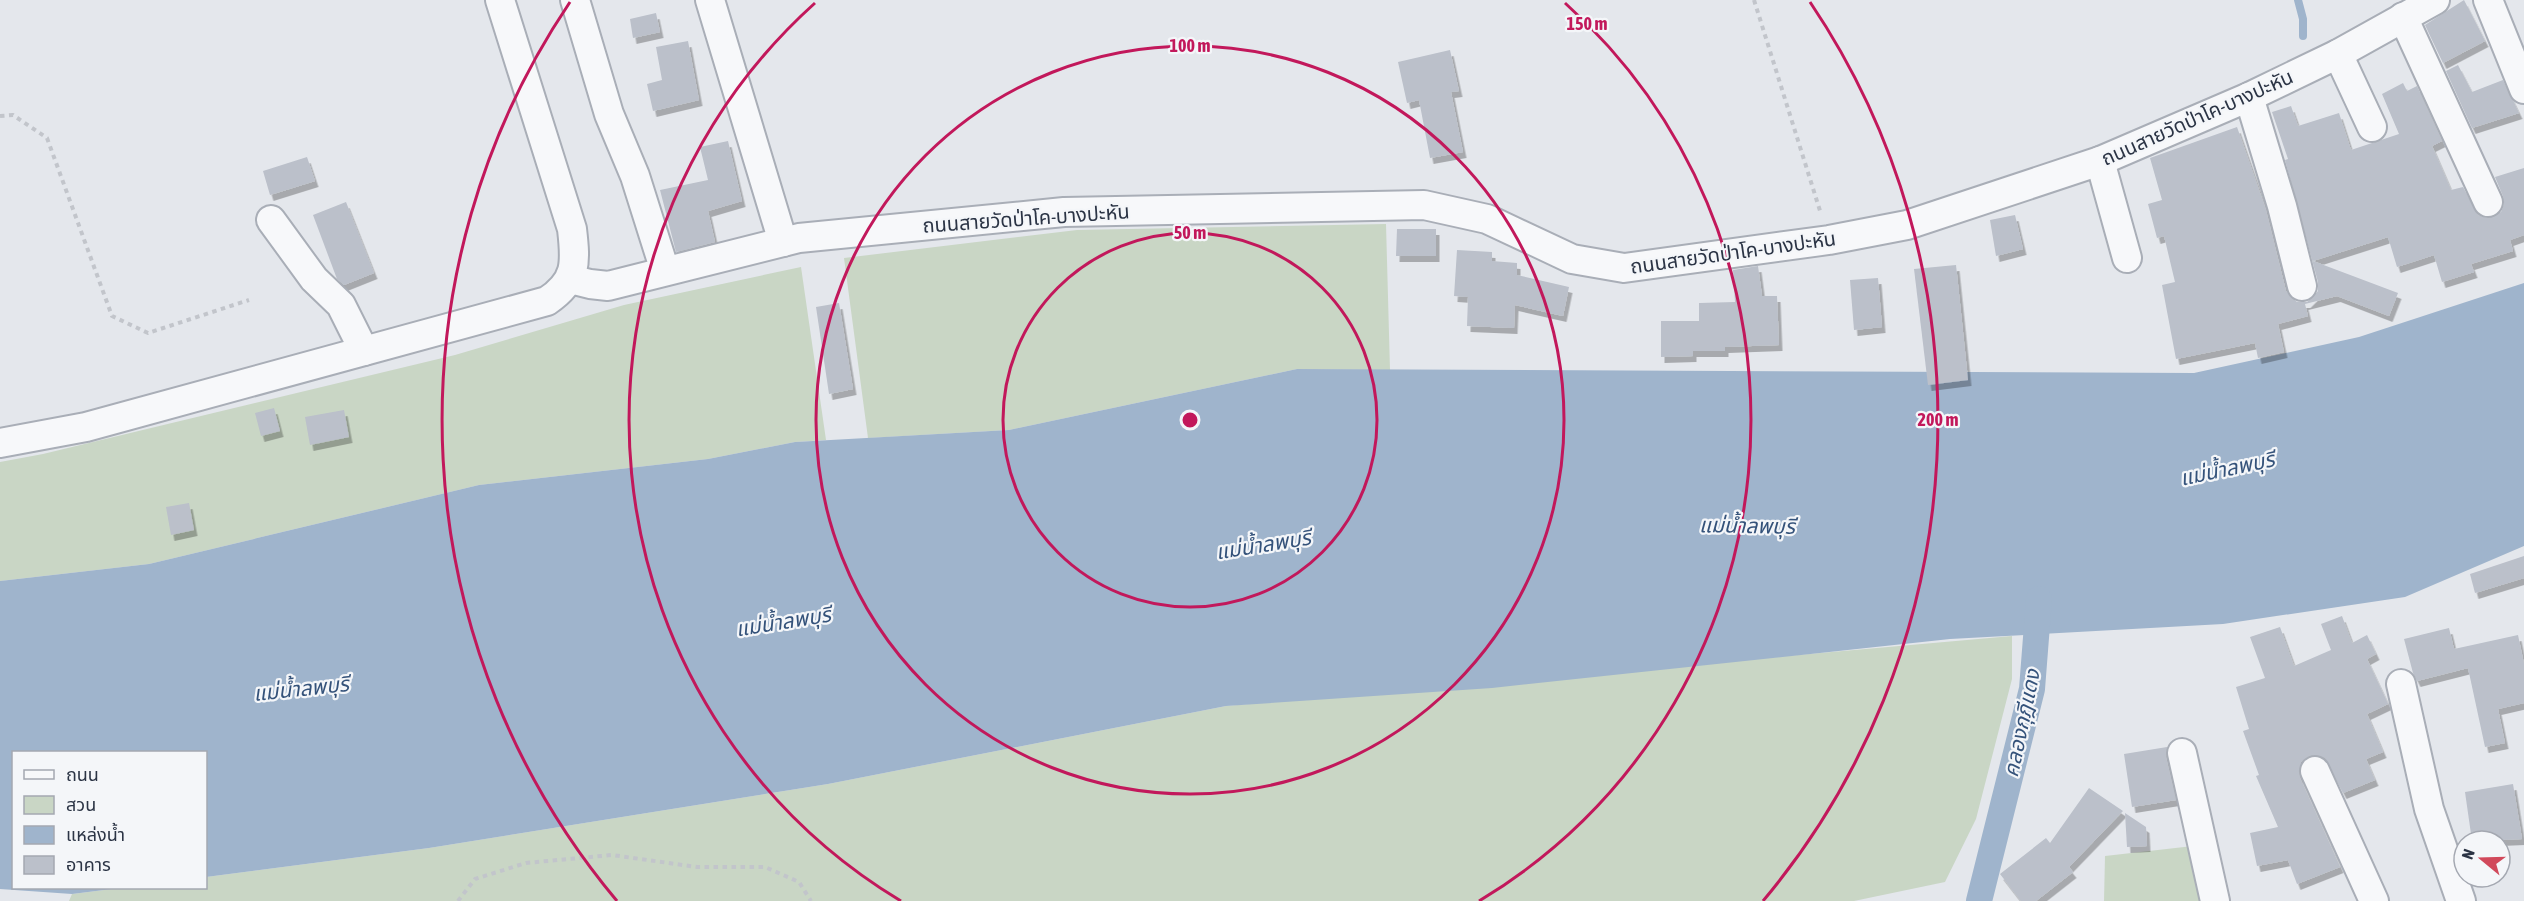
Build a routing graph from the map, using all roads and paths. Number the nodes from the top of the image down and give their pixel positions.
1 (500, 0) edge
2 (575, 0) edge
3 (710, 0) edge
4 (1754, 0) edge
5 (2435, 0) edge
6 (2488, 0) edge
7 (2403, 17) junction
8 (2338, 54) junction
9 (2524, 89) edge
10 (2249, 97) junction
11 (0, 116) edge
12 (2372, 127) dead end
13 (2100, 161) junction
14 (2488, 202) dead end
15 (271, 220) dead end
16 (1829, 240) junction
17 (783, 242) junction
18 (2127, 258) dead end
19 (665, 271) junction
20 (570, 279) junction
21 (2302, 286) dead end
22 (249, 300) dead end
23 (364, 351) junction
24 (0, 443) edge
25 (2401, 684) dead end
26 (2182, 753) dead end
27 (2315, 771) dead end
28 (458, 901) edge
29 (812, 901) edge
30 (2215, 901) edge
31 (2374, 901) edge
32 (2461, 901) edge

1 - 20 street
2 - 19 street
3 - 17 street
4 - 16 path
5 - 7 street, ถนนสายวัดป่าโค-บางปะหัน
6 - 9 street
7 - 8 street, ถนนสายวัดป่าโค-บางปะหัน
7 - 14 street
8 - 10 street, ถนนสายวัดป่าโค-บางปะหัน
8 - 12 street
10 - 13 street, ถนนสายวัดป่าโค-บางปะหัน
10 - 21 street
11 - 22 path
13 - 16 street, ถนนสายวัดป่าโค-บางปะหัน
13 - 18 street
15 - 23 street
16 - 17 street, ถนนสายวัดป่าโค-บางปะหัน
17 - 19 street, ถนนสายวัดป่าโค-บางปะหัน
19 - 20 street, ถนนสายวัดป่าโค-บางปะหัน
20 - 23 street
23 - 24 street
25 - 32 street
26 - 30 street
27 - 31 street
28 - 29 path

